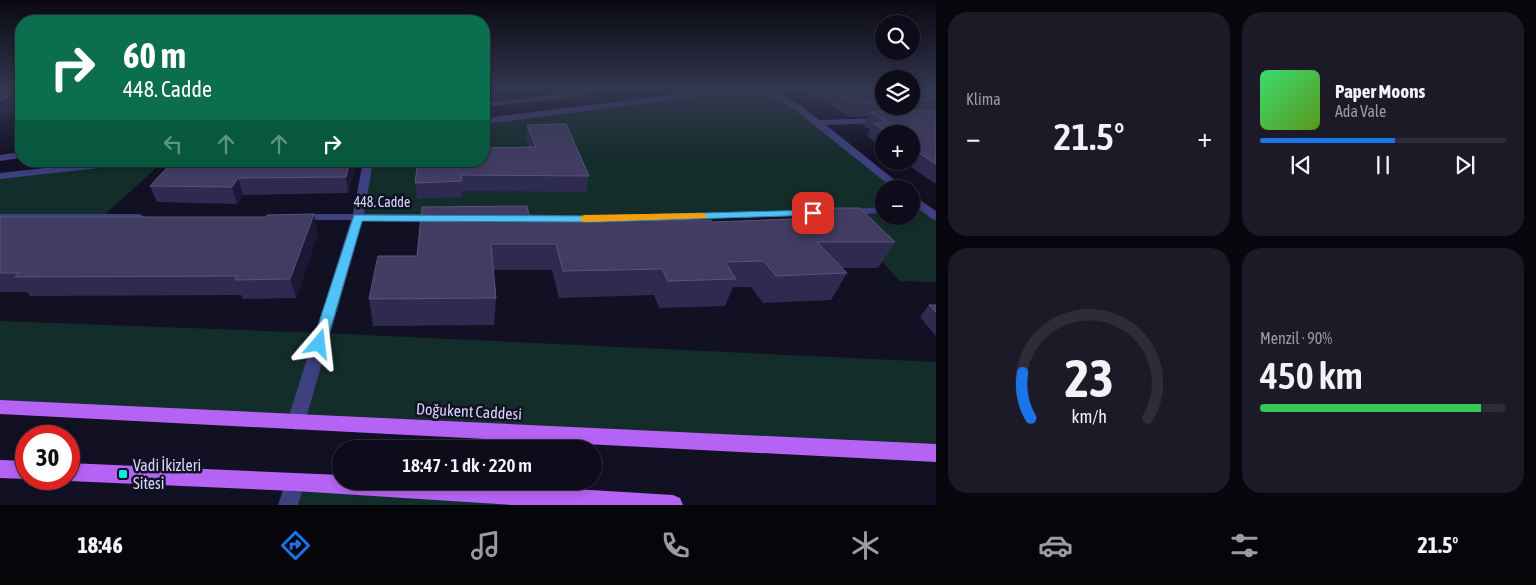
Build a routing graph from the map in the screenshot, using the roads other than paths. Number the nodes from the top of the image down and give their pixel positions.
1 (554, 113) edge
2 (804, 113) edge
3 (490, 120) edge
4 (887, 120) edge
5 (818, 124) junction
6 (15, 156) edge
7 (0, 158) edge
8 (56, 167) edge
9 (81, 167) edge
10 (367, 167) edge
11 (54, 170) junction
12 (0, 176) edge
13 (890, 180) edge
14 (920, 202) edge
15 (931, 208) edge
16 (875, 210) edge
17 (0, 217) edge
18 (151, 217) edge
19 (447, 217) edge
20 (507, 217) edge
21 (936, 217) edge
22 (289, 218) edge
23 (358, 218) junction
24 (0, 407) edge
25 (296, 422) junction
26 (936, 453) edge
27 (0, 469) edge
28 (15, 470) edge
29 (80, 472) edge
30 (295, 482) junction
31 (288, 505) edge
32 (673, 505) edge

1 - 3 street
2 - 5 street
4 - 5 street
5 - 13 street
6 - 7 street
8 - 11 street
9 - 11 street
10 - 23 street
11 - 12 street
14 - 15 street
15 - 21 street
16 - 20 street
17 - 18 street
19 - 23 street, 448. Cadde
22 - 23 street, 448. Cadde
23 - 25 street
24 - 25 main road, Doğukent Caddesi
25 - 26 main road, Doğukent Caddesi
27 - 28 main road
29 - 30 main road
30 - 31 street
30 - 32 main road

